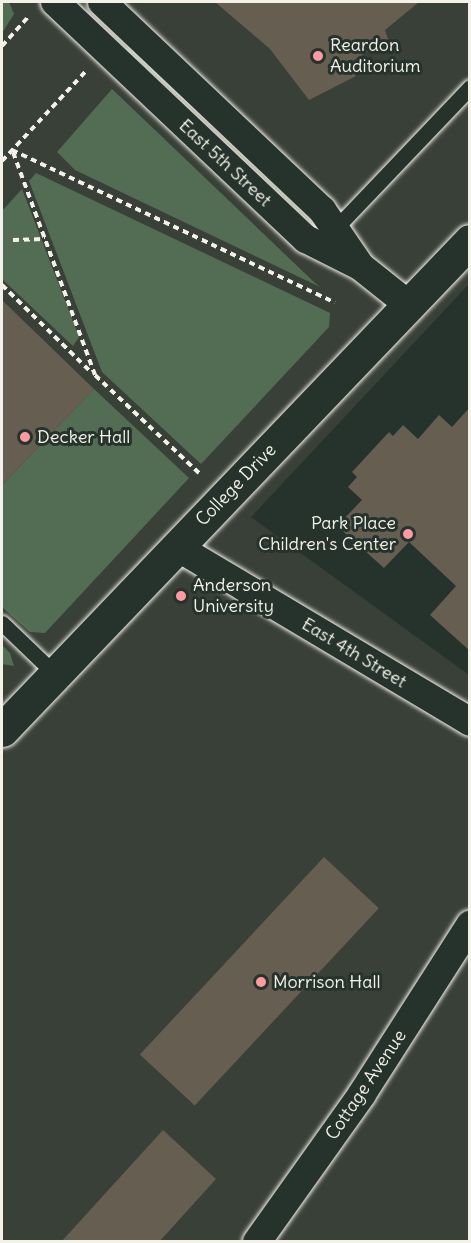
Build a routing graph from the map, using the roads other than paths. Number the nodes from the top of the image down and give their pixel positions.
1 (102, 2) edge
2 (45, 5) edge
3 (470, 87) edge
4 (327, 237) junction
5 (470, 240) edge
6 (409, 305) junction
7 (177, 547) junction
8 (2, 623) edge
9 (55, 674) junction
10 (470, 722) edge
11 (2, 730) edge
12 (470, 925) edge
13 (257, 1242) edge

1 - 4 street
2 - 4 street, East 5th Street
3 - 4 lane
4 - 6 street, East 5th Street
5 - 6 street, College Drive
6 - 7 street, College Drive
7 - 9 street, College Drive
7 - 10 street, East 4th Street
8 - 9 lane
9 - 11 street, College Drive
12 - 13 street, Cottage Avenue

